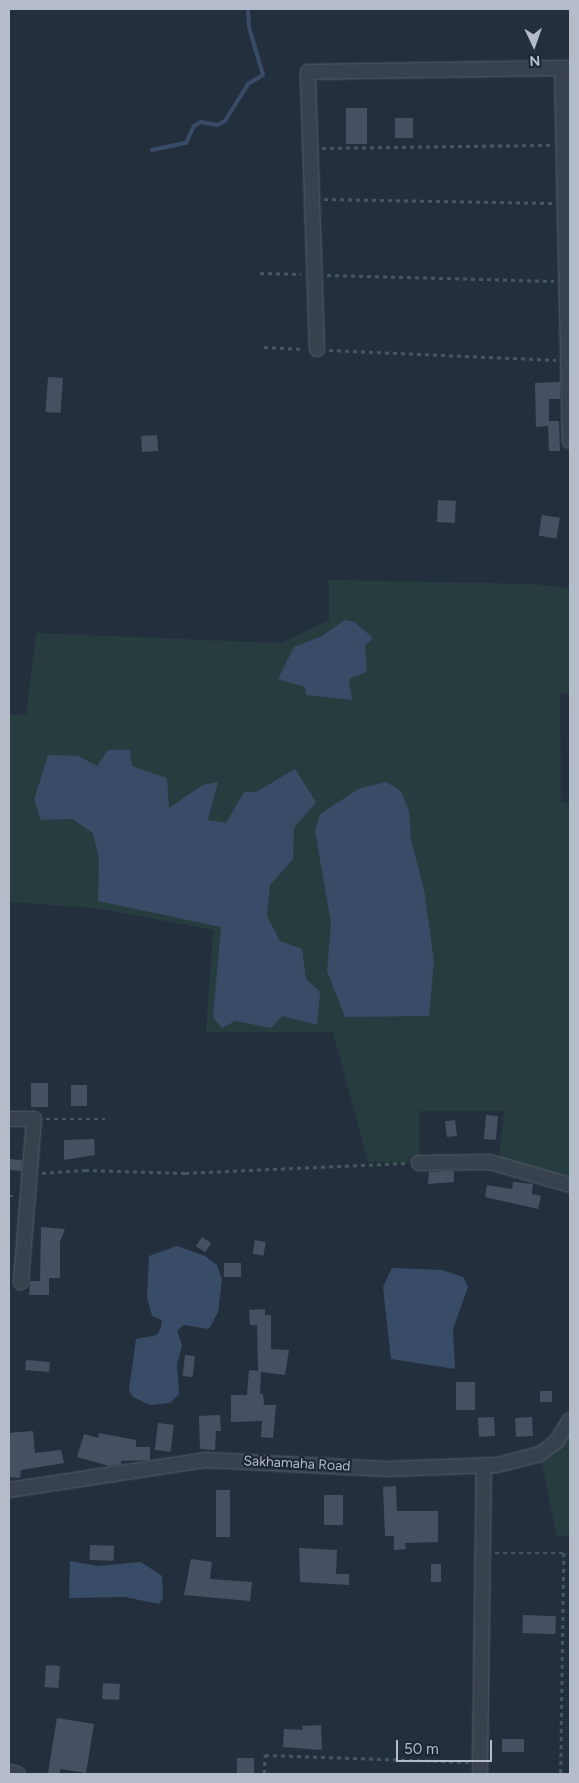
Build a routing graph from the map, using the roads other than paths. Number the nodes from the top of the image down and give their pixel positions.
1 (566, 68) edge
2 (317, 349) road end
3 (570, 441) edge
4 (9, 1119) edge
5 (420, 1163) road end
6 (570, 1185) edge
7 (22, 1282) dead end
8 (570, 1420) edge
9 (484, 1465) junction
10 (9, 1490) edge
11 (480, 1768) edge
12 (9, 1772) edge
13 (18, 1774) edge

1 - 2 street
1 - 3 street
4 - 7 street
5 - 6 street
8 - 9 street, Sakhamaha Road
9 - 10 street, Sakhamaha Road
9 - 11 street
12 - 13 street

